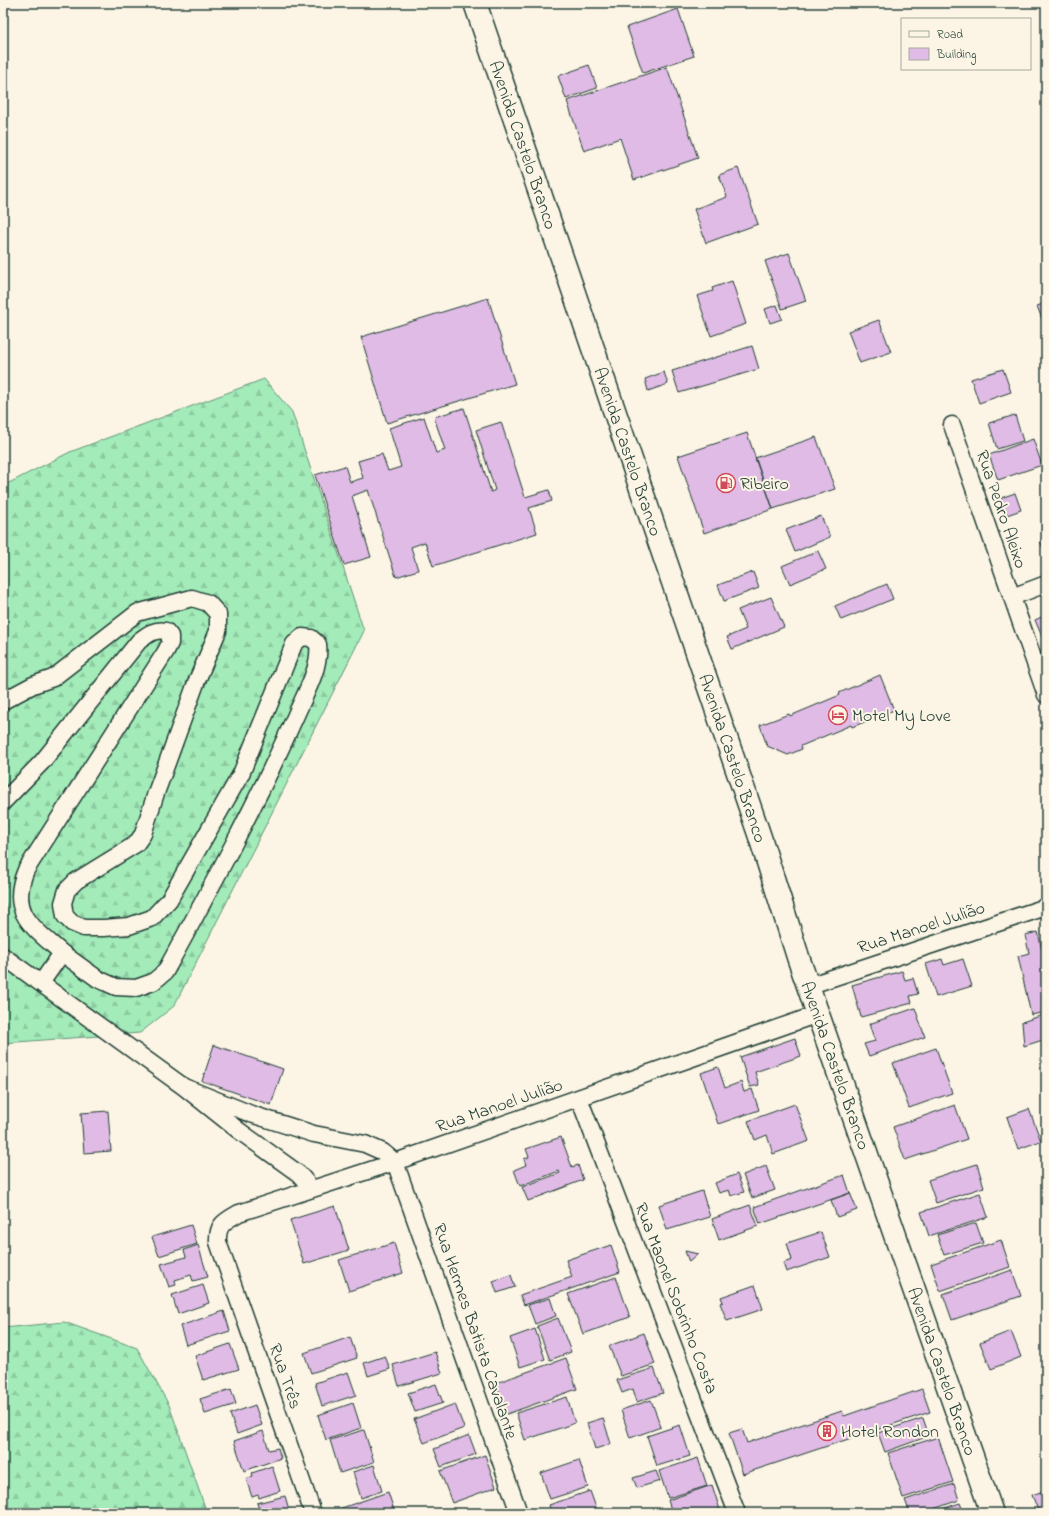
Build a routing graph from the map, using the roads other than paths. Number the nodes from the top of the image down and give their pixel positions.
1 (476, 3) edge
2 (952, 426) dead end
3 (1046, 584) edge
4 (1012, 597) junction
5 (1046, 696) edge
6 (3, 701) edge
7 (3, 802) edge
8 (1046, 907) edge
9 (62, 952) junction
10 (3, 956) edge
11 (41, 983) junction
12 (808, 986) junction
13 (818, 1014) junction
14 (184, 1087) junction
15 (579, 1098) junction
16 (396, 1162) junction
17 (312, 1189) junction
18 (221, 1252) joint
19 (313, 1513) edge
20 (519, 1513) edge
21 (737, 1513) edge
22 (992, 1513) edge

1 - 12 highway, Avenida Castelo Branco
2 - 4 street, Rua Pedro Aleixo
3 - 4 street
4 - 5 street, Rua Pedro Aleixo
6 - 9 street
7 - 9 street
8 - 12 street, Rua Manoel Julião
9 - 11 street
10 - 11 street
11 - 14 street
12 - 13 highway, Avenida Castelo Branco
13 - 15 street, Rua Manoel Julião
13 - 22 highway, Avenida Castelo Branco
14 - 16 street
14 - 17 street
15 - 16 street, Rua Manoel Julião
15 - 21 street, Rua Maonel Sobrinho Costa
16 - 17 street, Rua Manoel Julião
16 - 20 street, Rua Hermes Batista Cavalante
17 - 18 street, Rua Manoel Julião
18 - 19 street, Rua Três

